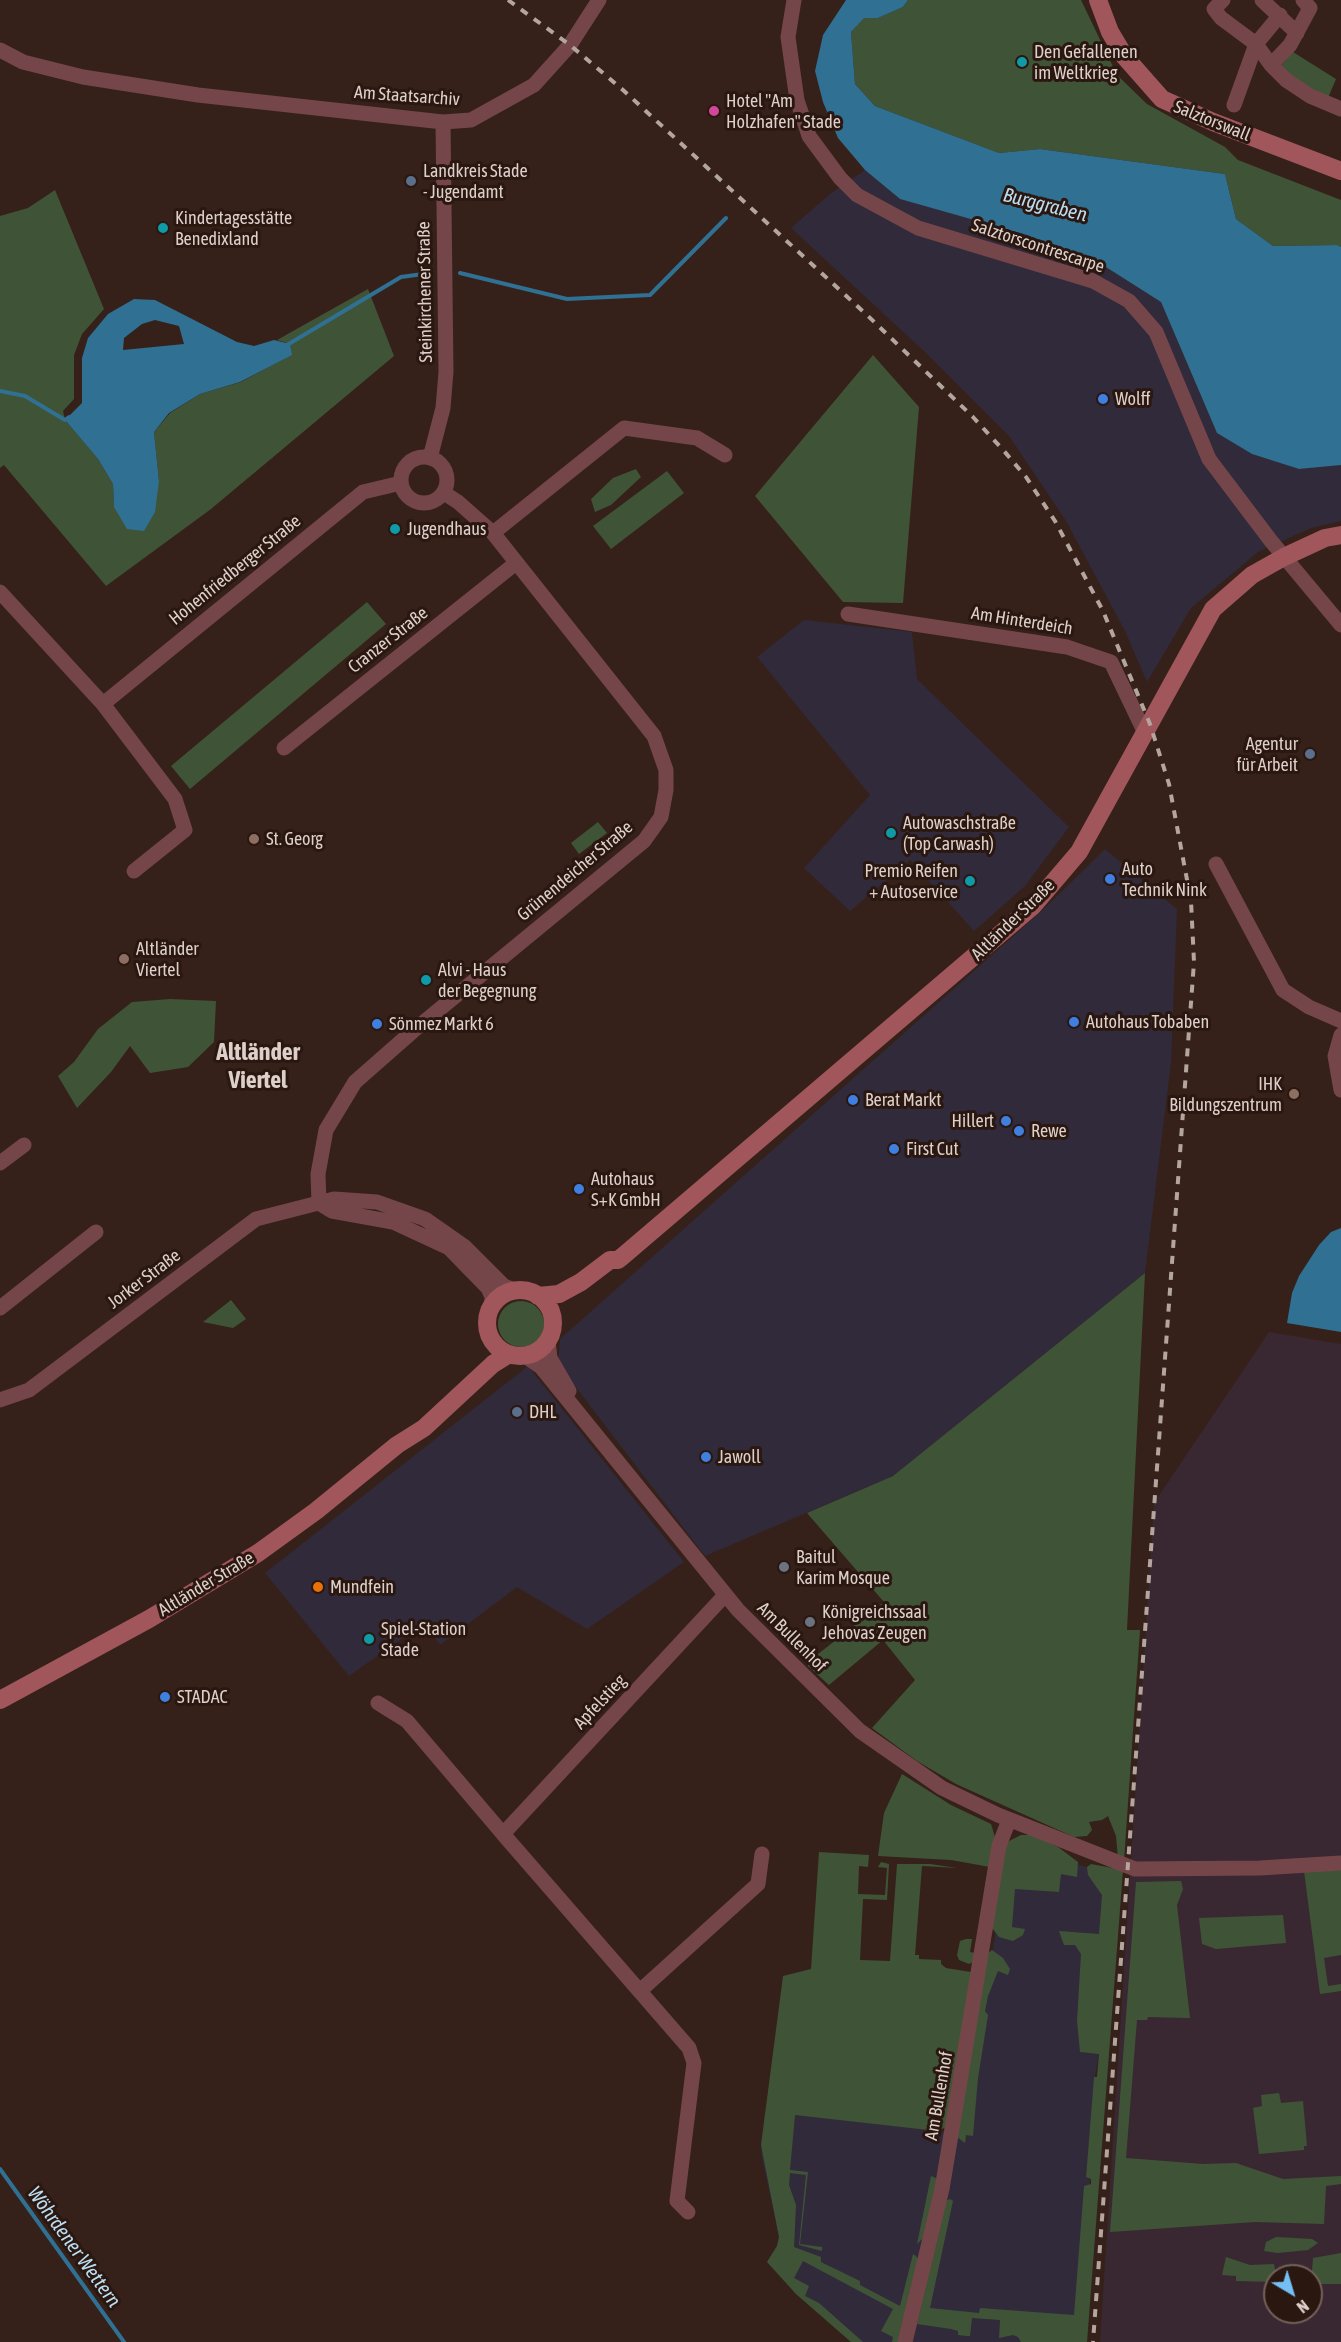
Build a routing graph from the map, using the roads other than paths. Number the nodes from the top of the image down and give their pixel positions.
1 (599, 0) edge
2 (794, 0) edge
3 (1098, 0) edge
4 (1263, 0) edge
5 (1303, 0) edge
6 (1219, 4) edge
7 (1280, 15) junction
8 (1297, 33) junction
9 (1256, 44) junction
10 (0, 50) edge
11 (1271, 65) junction
12 (1234, 105) dead end
13 (1341, 109) edge
14 (443, 122) junction
15 (1341, 171) edge
16 (725, 455) dead end
17 (430, 458) junction
18 (401, 483) junction
19 (444, 493) junction
20 (493, 533) junction
21 (1341, 535) edge
22 (1284, 557) junction
23 (516, 563) junction
24 (0, 592) edge
25 (848, 614) dead end
26 (1341, 625) edge
27 (103, 704) junction
28 (1145, 733) junction
29 (284, 748) dead end
30 (1216, 864) dead end
31 (134, 871) dead end
32 (1341, 1021) edge
33 (1341, 1035) edge
34 (1341, 1090) edge
35 (24, 1145) dead end
36 (0, 1163) edge
37 (319, 1203) junction
38 (96, 1232) dead end
39 (618, 1260) junction
40 (516, 1291) junction
41 (538, 1296) junction
42 (0, 1308) edge
43 (492, 1308) junction
44 (553, 1321) junction
45 (492, 1339) junction
46 (548, 1341) junction
47 (517, 1355) junction
48 (0, 1400) edge
49 (592, 1429) junction
50 (397, 1445) junction
51 (725, 1595) junction
52 (0, 1700) edge
53 (378, 1703) dead end
54 (1010, 1820) junction
55 (503, 1834) junction
56 (762, 1854) dead end
57 (1341, 1863) edge
58 (641, 1990) junction
59 (688, 2212) dead end
60 (905, 2342) edge

1 - 14 street, Am Staatsarchiv
2 - 22 street, Salztorscontrescarpe
3 - 15 main road, Salztorswall
4 - 7 street
5 - 8 street
6 - 9 street
7 - 8 street
7 - 9 street
8 - 11 street
9 - 11 street
9 - 12 street
10 - 14 street, Am Staatsarchiv
11 - 13 street
14 - 17 street, Steinkirchener Straße
16 - 20 street
17 - 18 street
17 - 19 street
18 - 19 street
18 - 27 street, Hohenfriedberger Straße
19 - 20 street, Grünendeicher Straße
20 - 23 street, Grünendeicher Straße
21 - 22 main road, Altländer Straße
22 - 26 street, Salztorscontrescarpe
22 - 28 main road, Altländer Straße
23 - 29 street, Cranzer Straße
23 - 37 street, Grünendeicher Straße
24 - 27 street
25 - 28 street, Am Hinterdeich
27 - 31 street
28 - 39 main road, Altländer Straße
30 - 32 street
33 - 34 street
35 - 36 street
37 - 40 street, Jorker Straße
37 - 43 street
37 - 48 street, Jorker Straße
38 - 42 street
39 - 41 main road, Altländer Straße
39 - 44 main road, Altländer Straße
40 - 41 main road
40 - 43 main road
41 - 44 main road
43 - 45 main road
44 - 46 main road
45 - 47 main road
45 - 50 main road, Altländer Straße
46 - 47 main road
46 - 49 street, Am Bullenhof
47 - 49 street, Am Bullenhof
47 - 50 main road, Altländer Straße
49 - 51 street, Am Bullenhof
50 - 52 main road, Altländer Straße
51 - 54 street, Am Bullenhof
51 - 55 street, Apfelstieg
53 - 55 street
54 - 57 street, Am Bullenhof
54 - 60 street, Am Bullenhof
55 - 58 street
56 - 58 street
58 - 59 street

